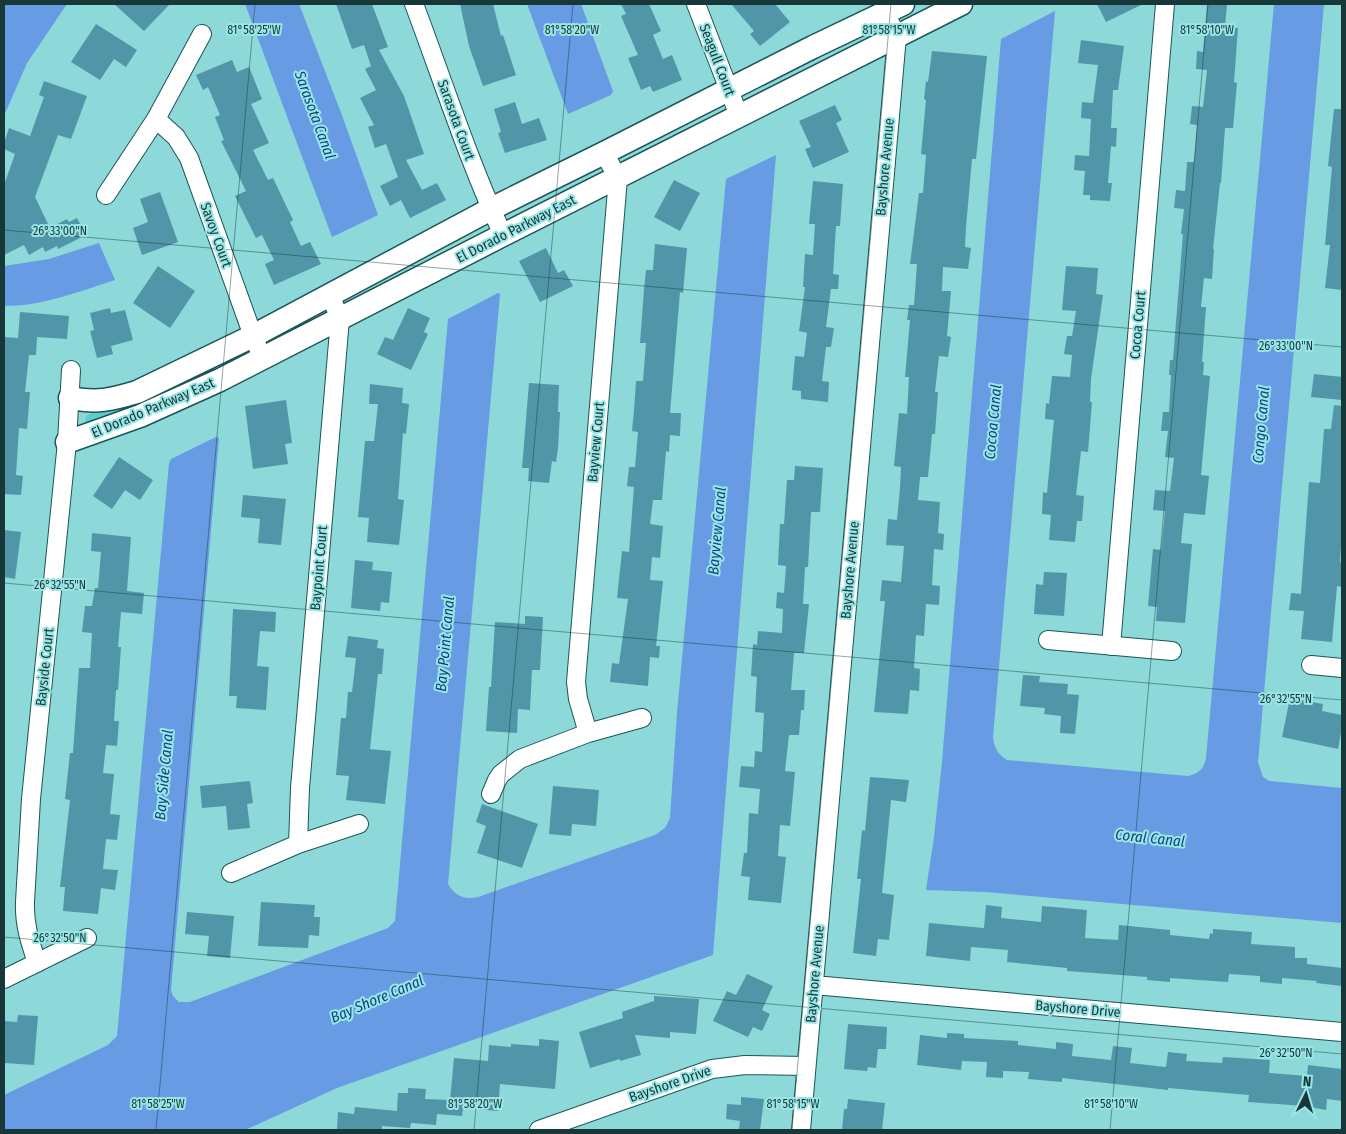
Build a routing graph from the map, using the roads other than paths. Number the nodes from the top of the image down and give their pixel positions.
1 (414, 4) edge
2 (696, 4) edge
3 (961, 4) edge
4 (1165, 4) edge
5 (894, 8) edge
6 (202, 34) dead end
7 (896, 36) junction
8 (729, 90) junction
9 (739, 116) junction
10 (156, 119) junction
11 (604, 153) junction
12 (618, 178) junction
13 (106, 195) dead end
14 (491, 209) junction
15 (503, 235) junction
16 (330, 295) junction
17 (340, 319) junction
18 (253, 336) junction
19 (263, 359) junction
20 (71, 370) dead end
21 (70, 398) junction
22 (67, 442) junction
23 (1048, 640) dead end
24 (1111, 646) junction
25 (1172, 650) dead end
26 (1311, 665) dead end
27 (1342, 668) edge
28 (642, 718) dead end
29 (588, 733) junction
30 (491, 794) dead end
31 (359, 824) dead end
32 (298, 844) junction
33 (231, 873) dead end
34 (88, 938) dead end
35 (36, 963) junction
36 (4, 979) edge
37 (814, 985) junction
38 (1342, 1032) edge
39 (806, 1066) junction
40 (539, 1130) edge
41 (801, 1130) edge

1 - 14 street, Sarasota Court
2 - 8 street, Seagull Court
3 - 7 street, El Dorado Parkway East
4 - 24 street, Cocoa Court
5 - 7 street
5 - 8 street, El Dorado Parkway East
6 - 10 street
7 - 9 street, El Dorado Parkway East
7 - 37 street, Bayshore Avenue
8 - 9 street, Seagull Court
8 - 11 street, El Dorado Parkway East
9 - 12 street, El Dorado Parkway East
10 - 13 street
10 - 18 street, Savoy Court
11 - 12 street
11 - 14 street, El Dorado Parkway East
12 - 15 street, El Dorado Parkway East
12 - 29 street, Bayview Court
14 - 15 street, Sarasota Court
14 - 16 street, El Dorado Parkway East
15 - 17 street, El Dorado Parkway East
16 - 17 street, Baypoint Court
16 - 18 street, El Dorado Parkway East
17 - 19 street, El Dorado Parkway East
17 - 32 street, Baypoint Court
18 - 19 street, Savoy Court
18 - 21 street, El Dorado Parkway East
19 - 22 street, El Dorado Parkway East
20 - 21 street, Bayside Court
21 - 22 street, Bayside Court
22 - 35 street, Bayside Court
23 - 24 street
24 - 25 street
26 - 27 street
28 - 29 street
29 - 30 street
31 - 32 street
32 - 33 street
34 - 35 street
35 - 36 street
37 - 38 street, Bayshore Drive
37 - 39 street, Bayshore Avenue
39 - 40 street, Bayshore Drive
39 - 41 street, Bayshore Avenue

